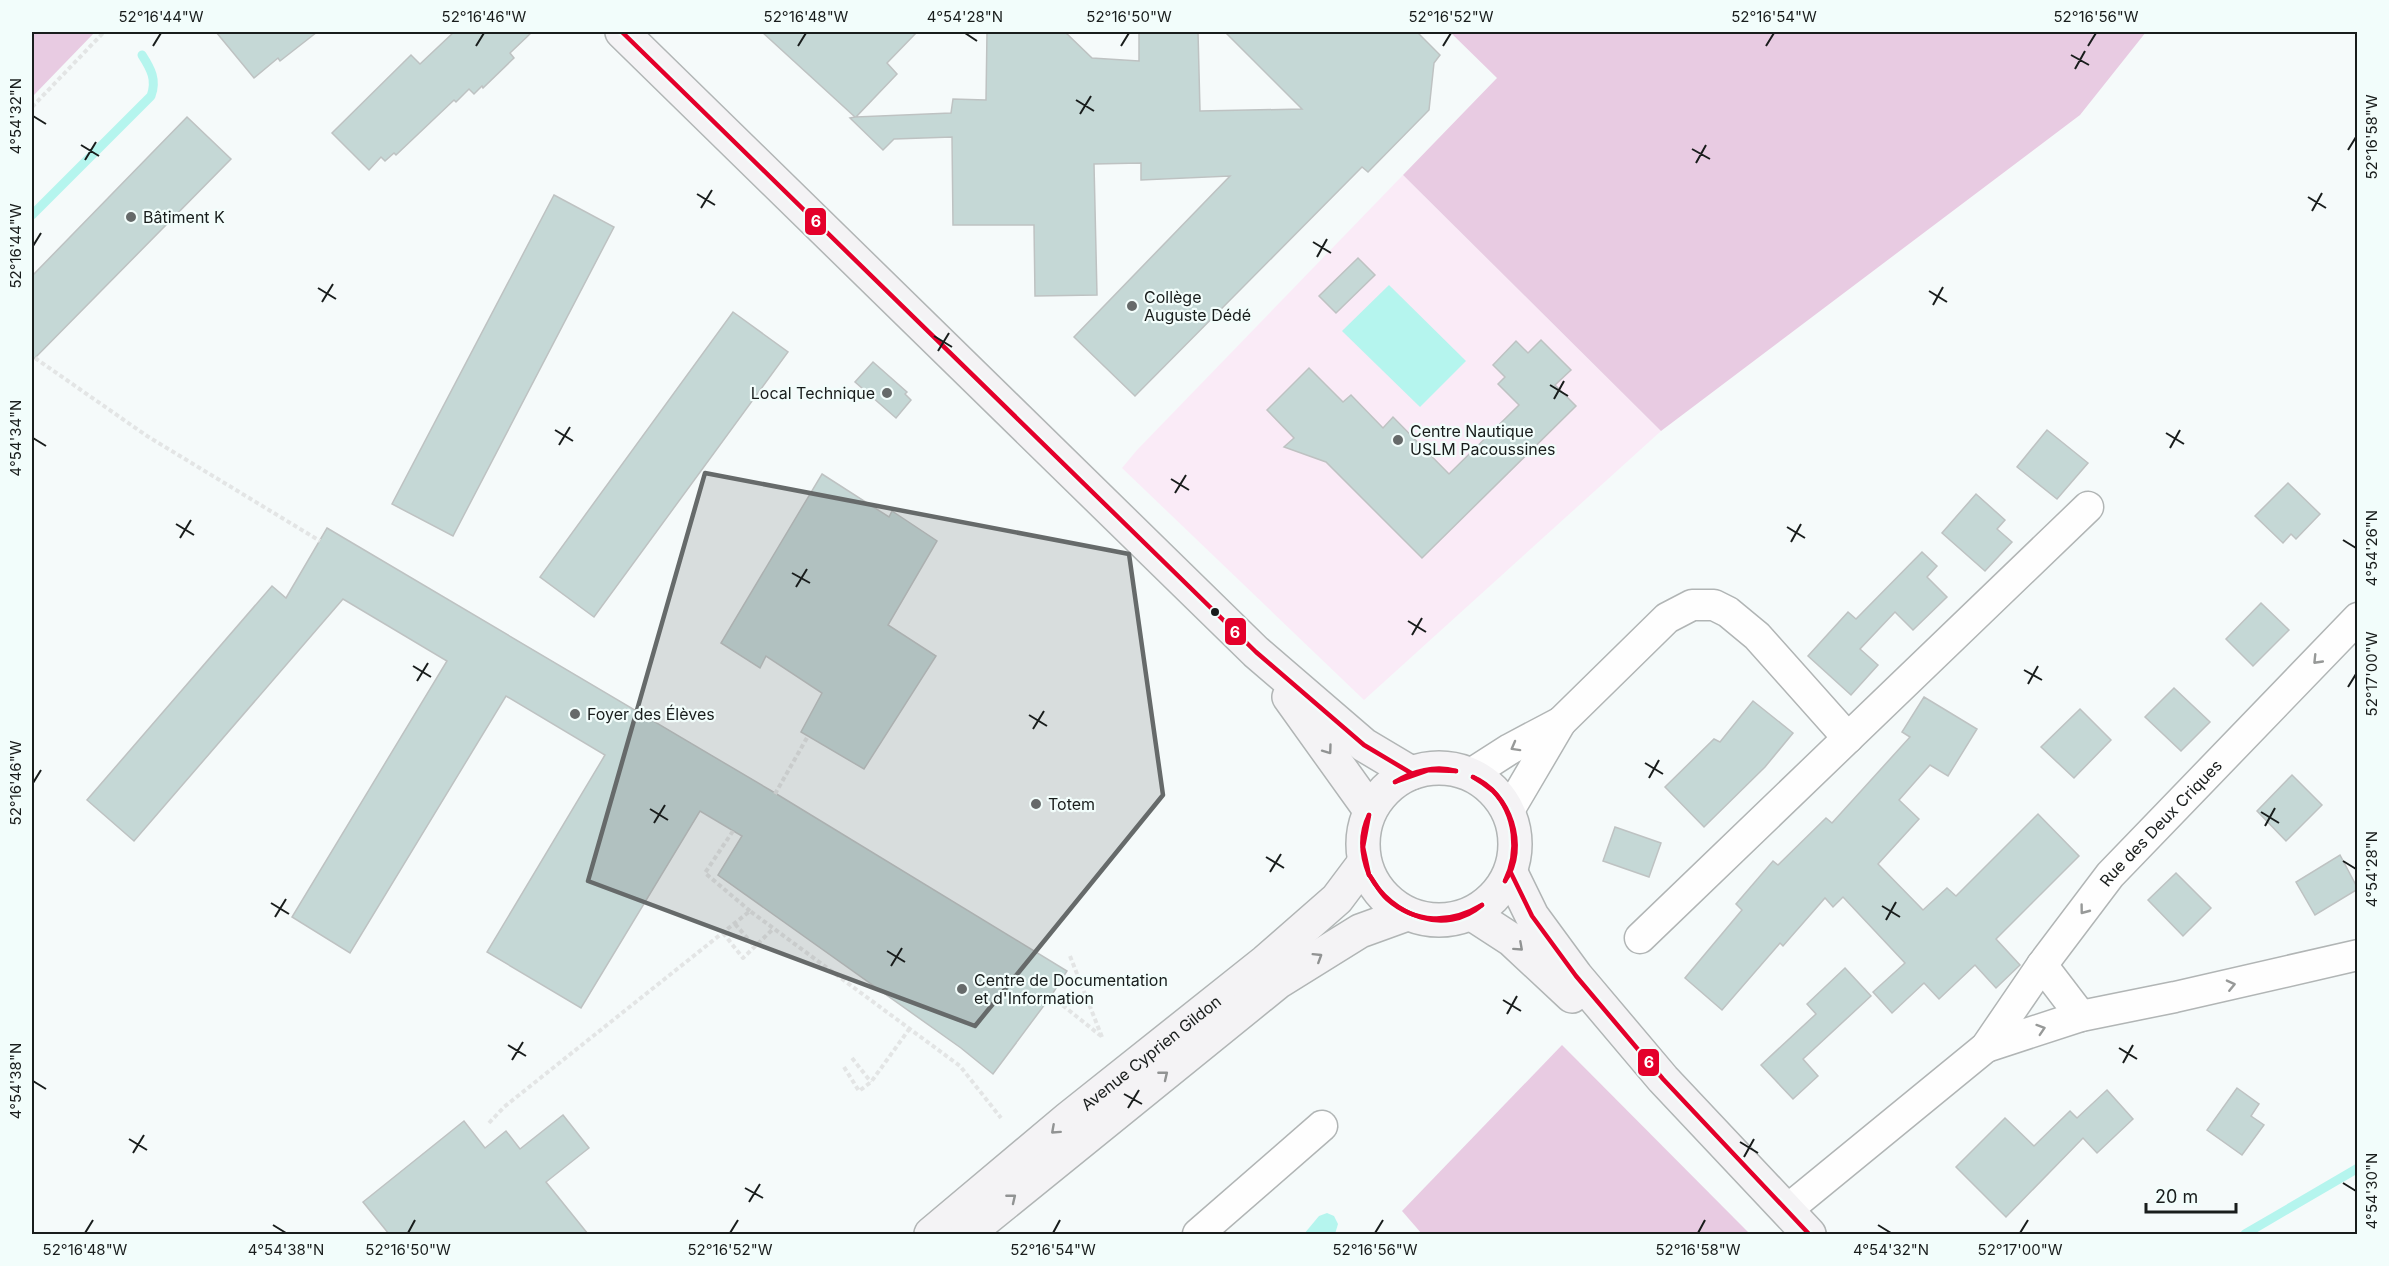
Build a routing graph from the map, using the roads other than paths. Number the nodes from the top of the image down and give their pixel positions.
1 (622, 32) edge
2 (2088, 507) dead end
3 (2358, 618) edge
4 (1256, 652) junction
5 (1562, 722) junction
6 (1848, 738) junction
7 (1411, 773) junction
8 (1471, 774) junction
9 (1370, 810) junction
10 (1508, 812) junction
11 (1364, 862) junction
12 (1511, 873) junction
13 (1407, 914) junction
14 (1472, 914) junction
15 (1640, 938) dead end
16 (2358, 955) edge
17 (2042, 965) junction
18 (2081, 1016) junction
19 (1986, 1047) junction
20 (1663, 1079) junction
21 (1322, 1126) dead end
22 (1787, 1210) junction
23 (931, 1234) edge
24 (966, 1234) edge
25 (1198, 1234) edge
26 (1809, 1234) edge

1 - 4 street
2 - 6 street
3 -> 17 street, Rue des Deux Criques
4 - 7 street
4 -> 9 street
5 - 6 street
5 -> 8 street
5 - 10 street
6 - 15 street
7 - 8 street
7 - 9 street
8 - 10 street
9 - 11 street
10 - 12 street
11 - 13 street
11 -> 23 street, Avenue Cyprien Gildon
12 - 14 street
12 - 20 street
13 - 14 street
24 -> 13 street, Avenue Cyprien Gildon
14 -> 20 street
18 -> 16 street, Rue des Deux Criques
17 - 18 street
17 - 19 street, Rue des Deux Criques
19 -> 18 street, Rue des Deux Criques
19 - 22 street, Rue des Deux Criques
20 - 22 street
21 - 25 street
22 - 26 street

